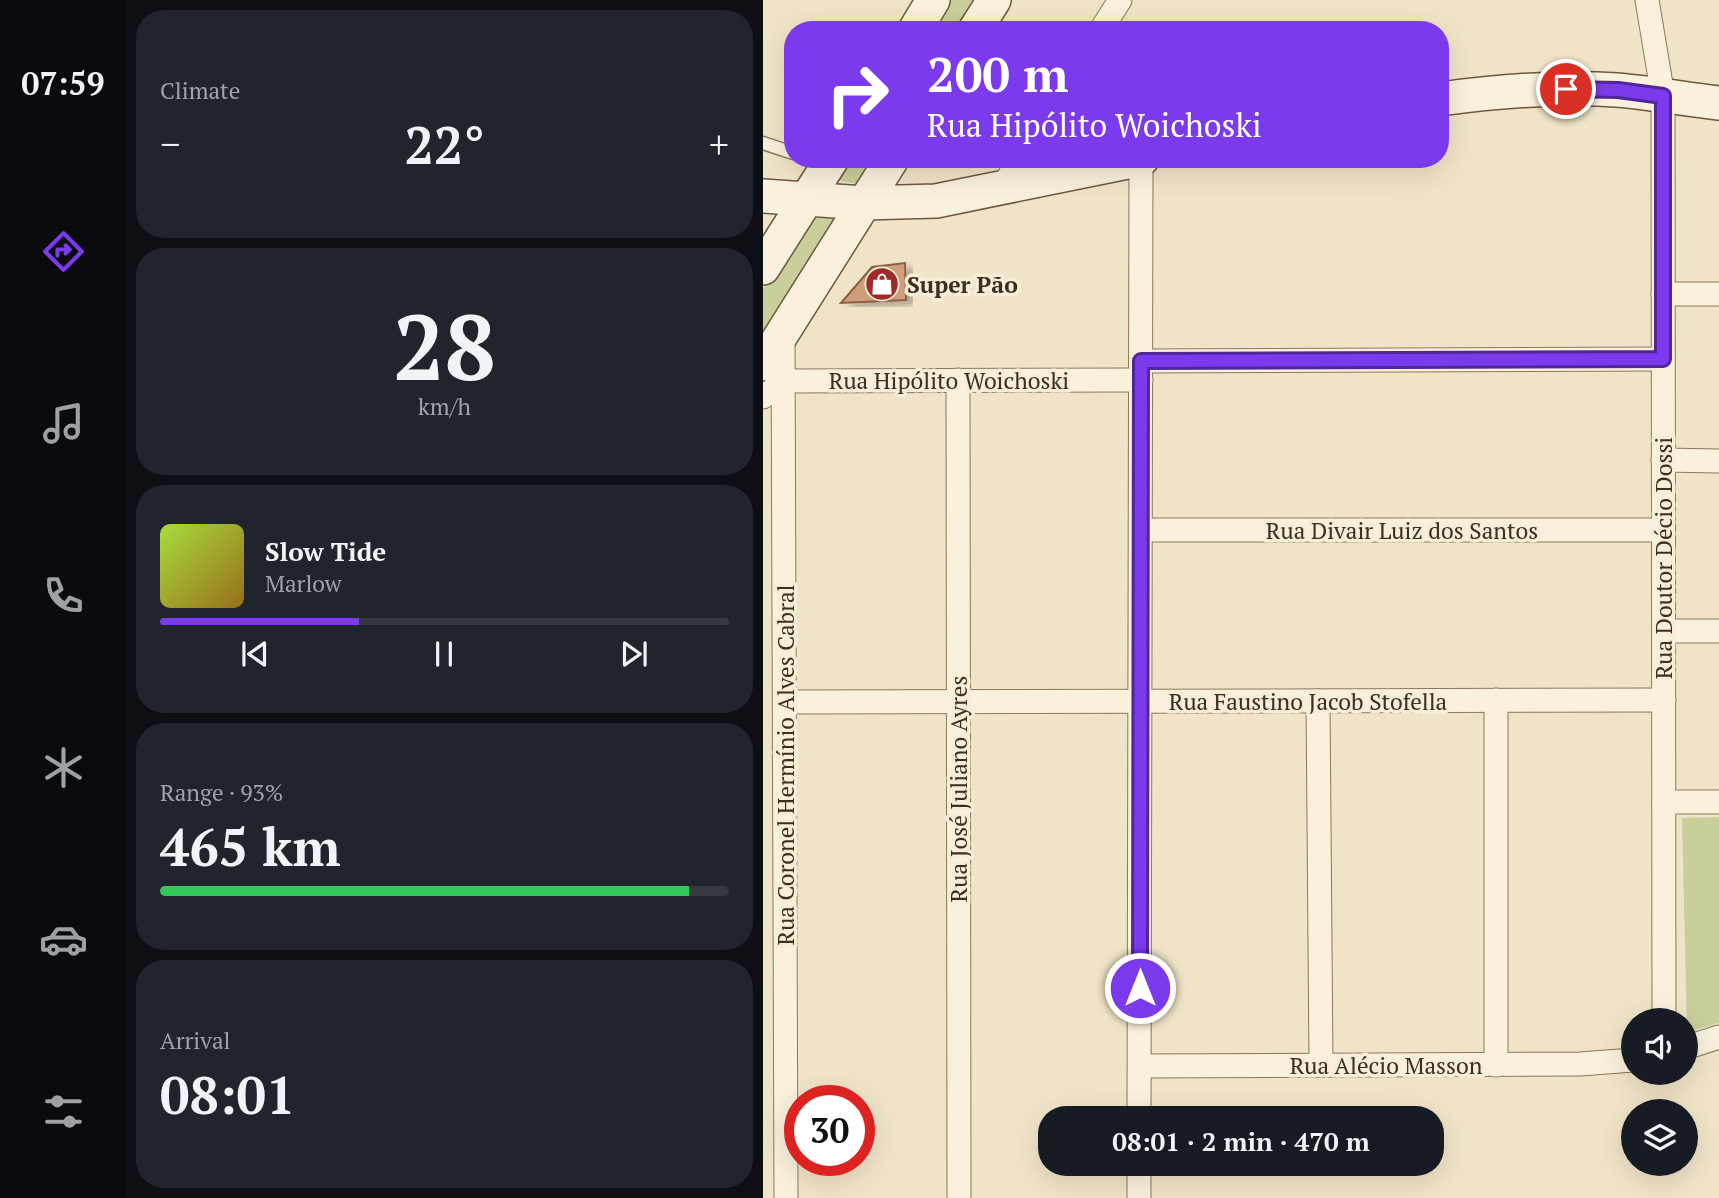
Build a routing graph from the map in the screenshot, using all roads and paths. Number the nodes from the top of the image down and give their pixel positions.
1 (933, 0) edge
2 (994, 0) edge
3 (1120, 0) edge
4 (1647, 0) edge
5 (920, 21) edge
6 (981, 21) edge
7 (1107, 21) edge
8 (1663, 96) junction
9 (1449, 98) edge
10 (1719, 103) edge
11 (763, 143) edge
12 (784, 150) edge
13 (823, 168) edge
14 (886, 168) edge
15 (1014, 168) edge
16 (1100, 168) edge
17 (1142, 168) edge
18 (1001, 189) junction
19 (763, 196) edge
20 (807, 199) junction
21 (865, 203) junction
22 (763, 268) edge
23 (1663, 294) junction
24 (1719, 294) edge
25 (1663, 359) junction
26 (1141, 370) junction
27 (773, 373) edge
28 (958, 380) junction
29 (763, 397) edge
30 (1663, 460) junction
31 (1719, 461) edge
32 (1141, 530) junction
33 (1663, 530) junction
34 (1664, 631) junction
35 (1719, 631) edge
36 (1664, 700) junction
37 (1318, 701) junction
38 (1496, 701) junction
39 (785, 702) junction
40 (958, 702) junction
41 (1140, 702) junction
42 (1664, 802) junction
43 (1719, 802) edge
44 (1664, 1008) edge
45 (1719, 1037) edge
46 (1698, 1044) edge
47 (1621, 1061) edge
48 (1321, 1065) junction
49 (1496, 1065) junction
50 (1140, 1066) junction
51 (1139, 1106) edge
52 (1139, 1176) edge
53 (786, 1198) edge
54 (959, 1198) edge
55 (1139, 1198) edge

1 - 5 main road
2 - 6 main road
3 - 7 street
4 - 8 street, Rua Doutor Décio Dossi
8 - 9 main road
8 - 10 main road
8 - 23 street, Rua Doutor Décio Dossi
11 - 12 lane
13 - 20 main road
14 - 21 main road
15 - 18 street
16 - 18 main road
17 - 26 street
18 - 21 main road
19 - 20 main road
20 - 21 main road
20 - 22 main road
21 - 27 main road
23 - 24 street
23 - 25 street, Rua Doutor Décio Dossi
25 - 26 street, Rua Hipólito Woichoski
25 - 30 street, Rua Doutor Décio Dossi
26 - 28 street, Rua Hipólito Woichoski
26 - 32 street
27 - 28 street, Rua Hipólito Woichoski
27 - 29 street
27 - 39 street, Rua Coronel Hermínio Alves Cabral
28 - 40 street, Rua José Juliano Ayres
30 - 31 street
30 - 33 street, Rua Doutor Décio Dossi
32 - 33 street, Rua Divair Luiz dos Santos
32 - 41 street
33 - 34 street, Rua Doutor Décio Dossi
34 - 35 street
34 - 36 street, Rua Doutor Décio Dossi
36 - 38 street, Rua Faustino Jacob Stofella
36 - 42 street, Rua Doutor Décio Dossi
37 - 38 street, Rua Faustino Jacob Stofella
37 - 41 street, Rua Faustino Jacob Stofella
37 - 48 street
38 - 49 street
39 - 40 street, Rua Faustino Jacob Stofella
39 - 53 street, Rua Coronel Hermínio Alves Cabral
40 - 41 street, Rua Faustino Jacob Stofella
40 - 54 street, Rua José Juliano Ayres
41 - 50 street
42 - 43 street
42 - 44 street, Rua Doutor Décio Dossi
45 - 46 street
47 - 49 street, Rua Alécio Masson
48 - 49 street, Rua Alécio Masson
48 - 50 street, Rua Alécio Masson
50 - 51 street
52 - 55 street

